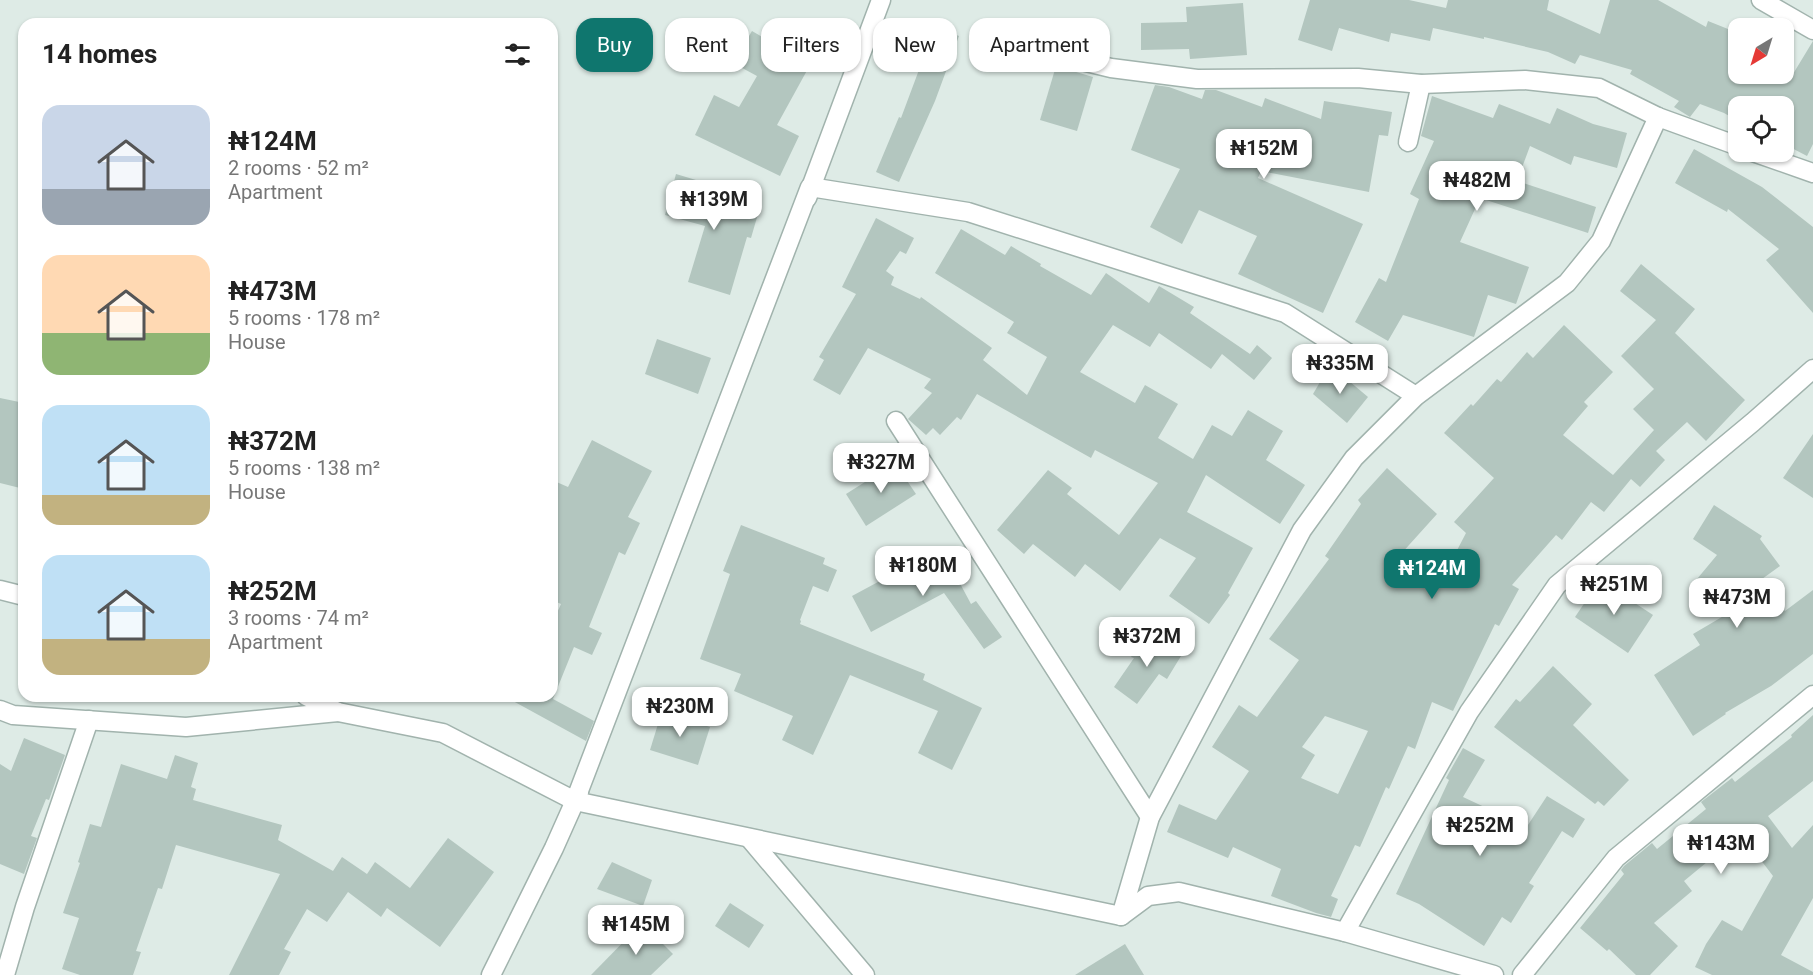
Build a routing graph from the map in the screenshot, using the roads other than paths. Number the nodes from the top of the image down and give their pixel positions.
1 (881, 0) edge
2 (1761, 0) edge
3 (1813, 30) edge
4 (1110, 68) edge
5 (1420, 84) junction
6 (1658, 117) junction
7 (1408, 142) dead end
8 (1728, 142) edge
9 (1782, 162) edge
10 (1813, 173) edge
11 (810, 188) junction
12 (1813, 369) edge
13 (1416, 396) junction
14 (896, 421) dead end
15 (0, 590) edge
16 (18, 594) edge
17 (1813, 695) edge
18 (318, 702) edge
19 (0, 710) edge
20 (338, 712) junction
21 (89, 720) junction
22 (575, 801) junction
23 (1150, 817) junction
24 (749, 838) junction
25 (1121, 916) junction
26 (1344, 932) junction
27 (5, 975) edge
28 (477, 975) edge
29 (491, 975) edge
30 (865, 975) edge
31 (1494, 975) edge
32 (1522, 975) edge

1 - 11 street
2 - 3 street
4 - 5 street
5 - 6 street
5 - 7 street
6 - 8 street
6 - 13 street
9 - 10 street
11 - 13 street
11 - 22 street
12 - 26 street
13 - 23 street
14 - 23 street
15 - 16 street
17 - 32 street
18 - 20 street
19 - 21 street
20 - 21 street
20 - 22 street
21 - 27 street
22 - 24 street
22 - 28 street
22 - 29 street
23 - 25 street
24 - 25 street
24 - 30 street
25 - 26 street
26 - 31 street

